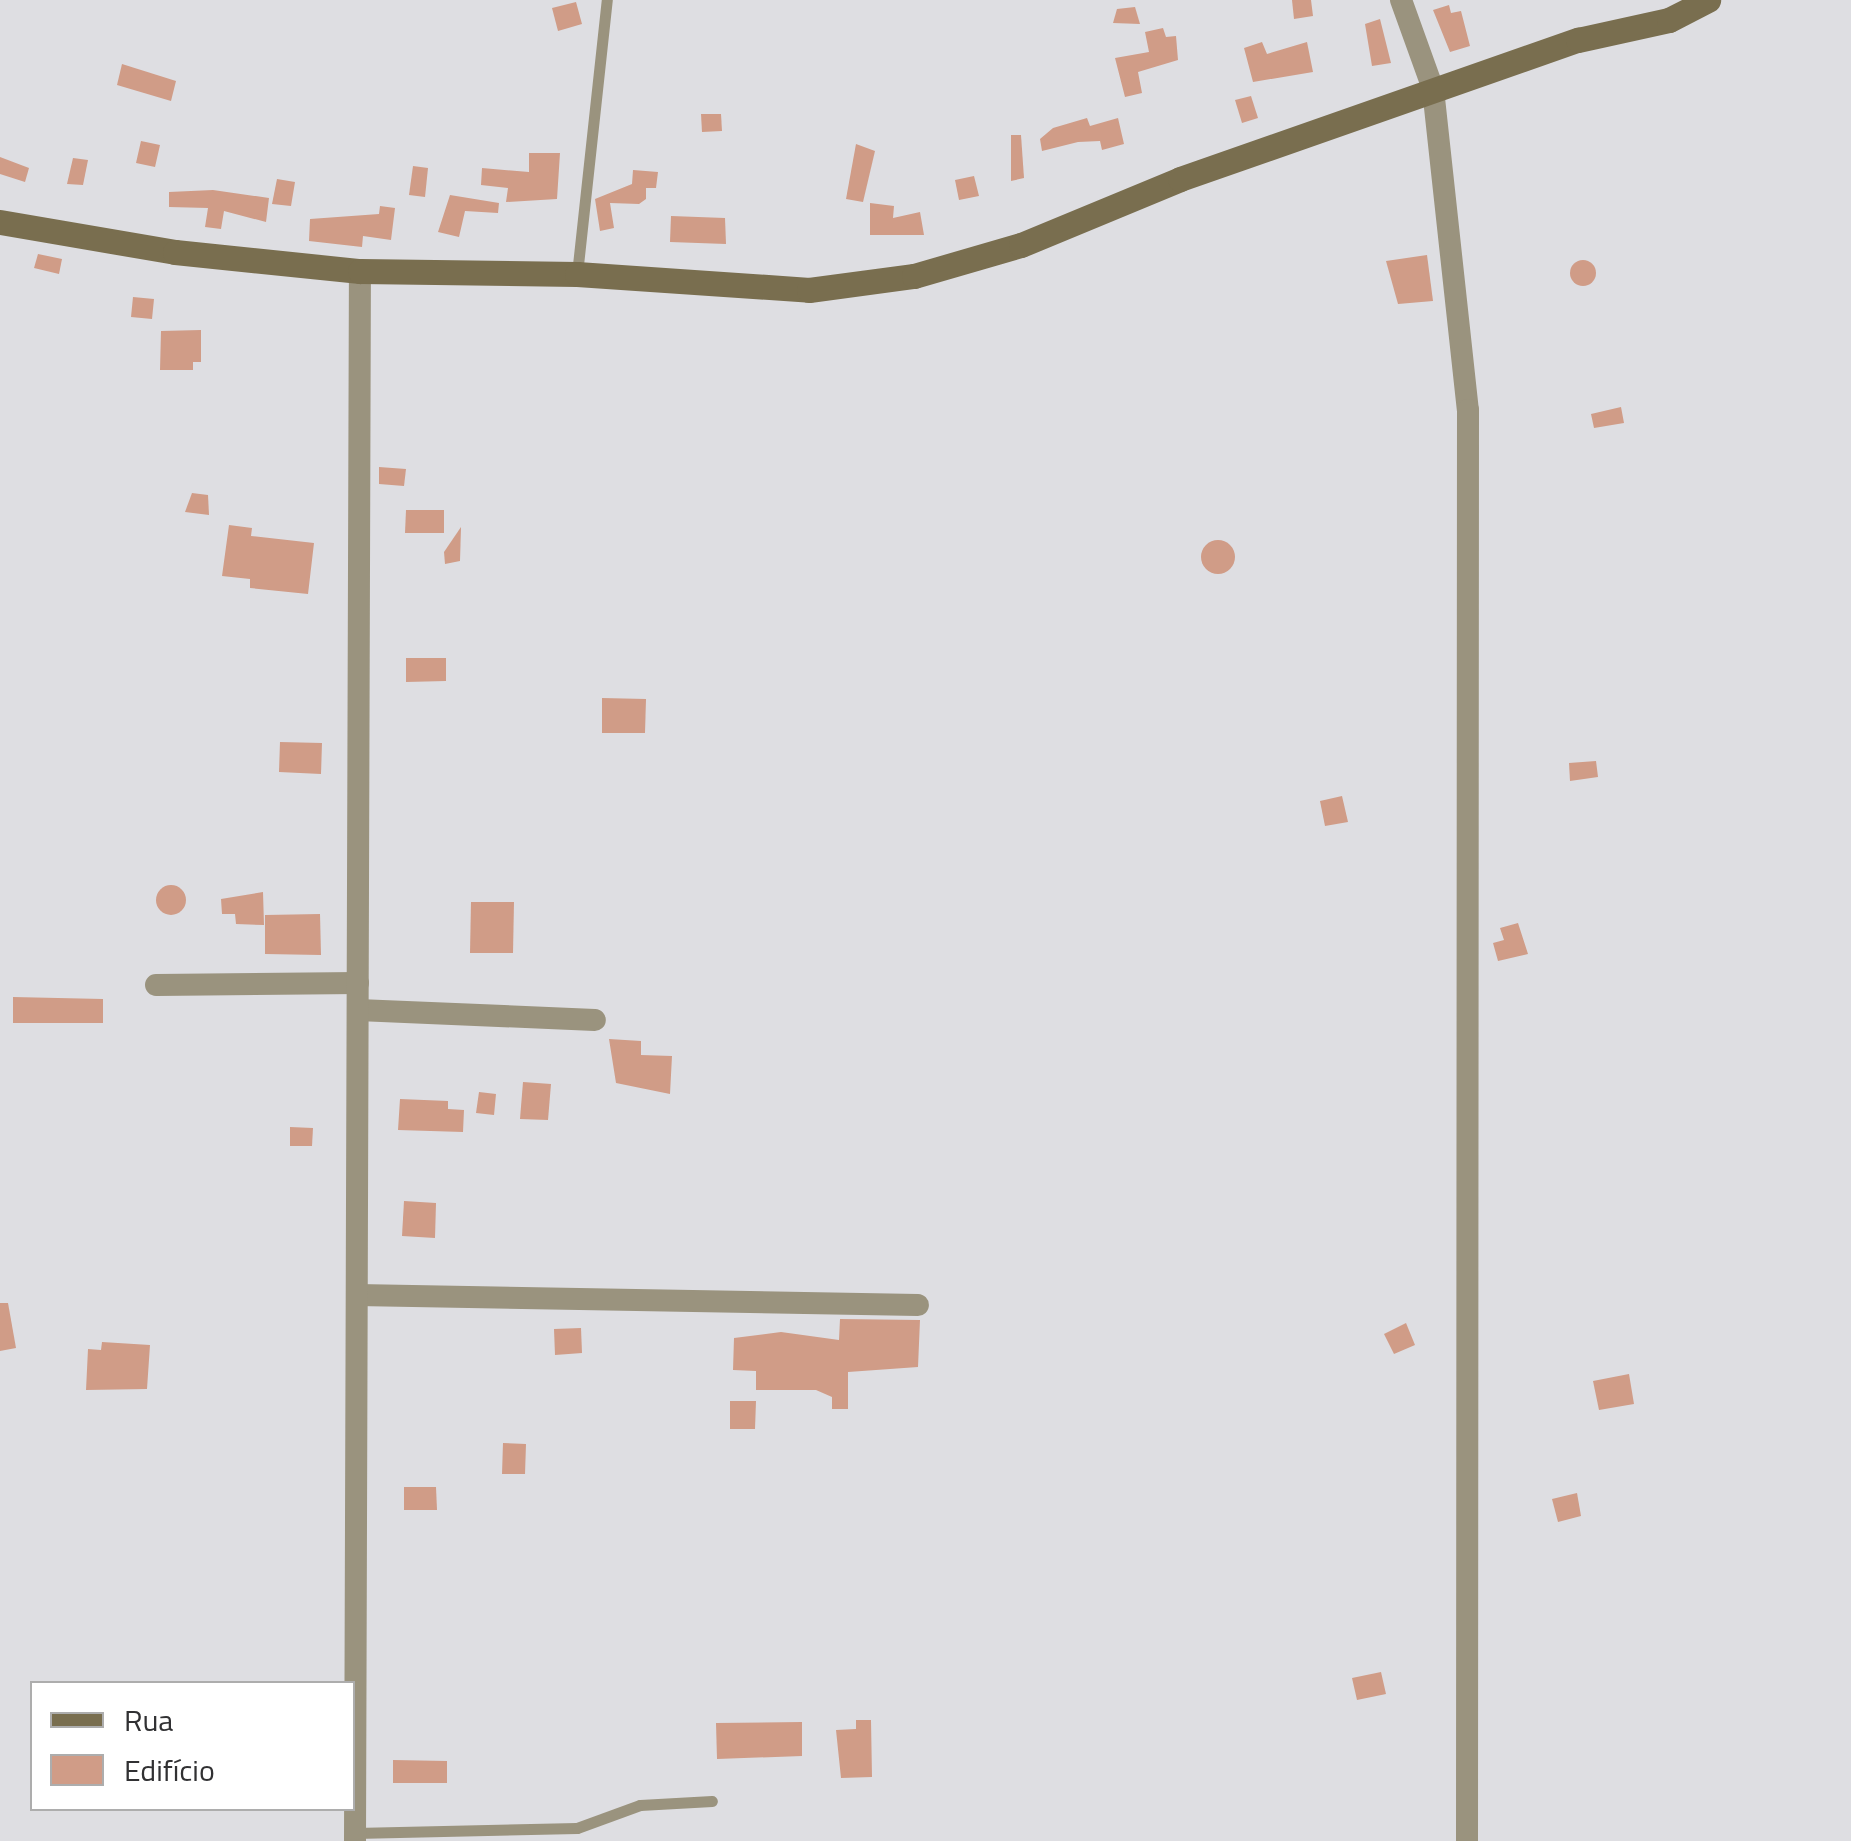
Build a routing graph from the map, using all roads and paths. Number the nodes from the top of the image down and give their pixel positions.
1 (607, 0) edge
2 (1401, 0) edge
3 (1708, 0) edge
4 (1433, 89) junction
5 (0, 222) edge
6 (360, 271) junction
7 (577, 274) junction
8 (358, 982) junction
9 (156, 984) dead end
10 (358, 1010) junction
11 (594, 1020) dead end
12 (357, 1295) junction
13 (918, 1305) dead end
14 (712, 1801) dead end
15 (356, 1837) edge
16 (1467, 1841) edge

1 - 7 lane
2 - 4 street
3 - 4 street
4 - 7 street
4 - 16 street
5 - 6 street
6 - 7 street
6 - 8 street
8 - 9 street
8 - 10 street
10 - 11 street
10 - 12 street
12 - 13 street
12 - 15 street
14 - 15 lane

